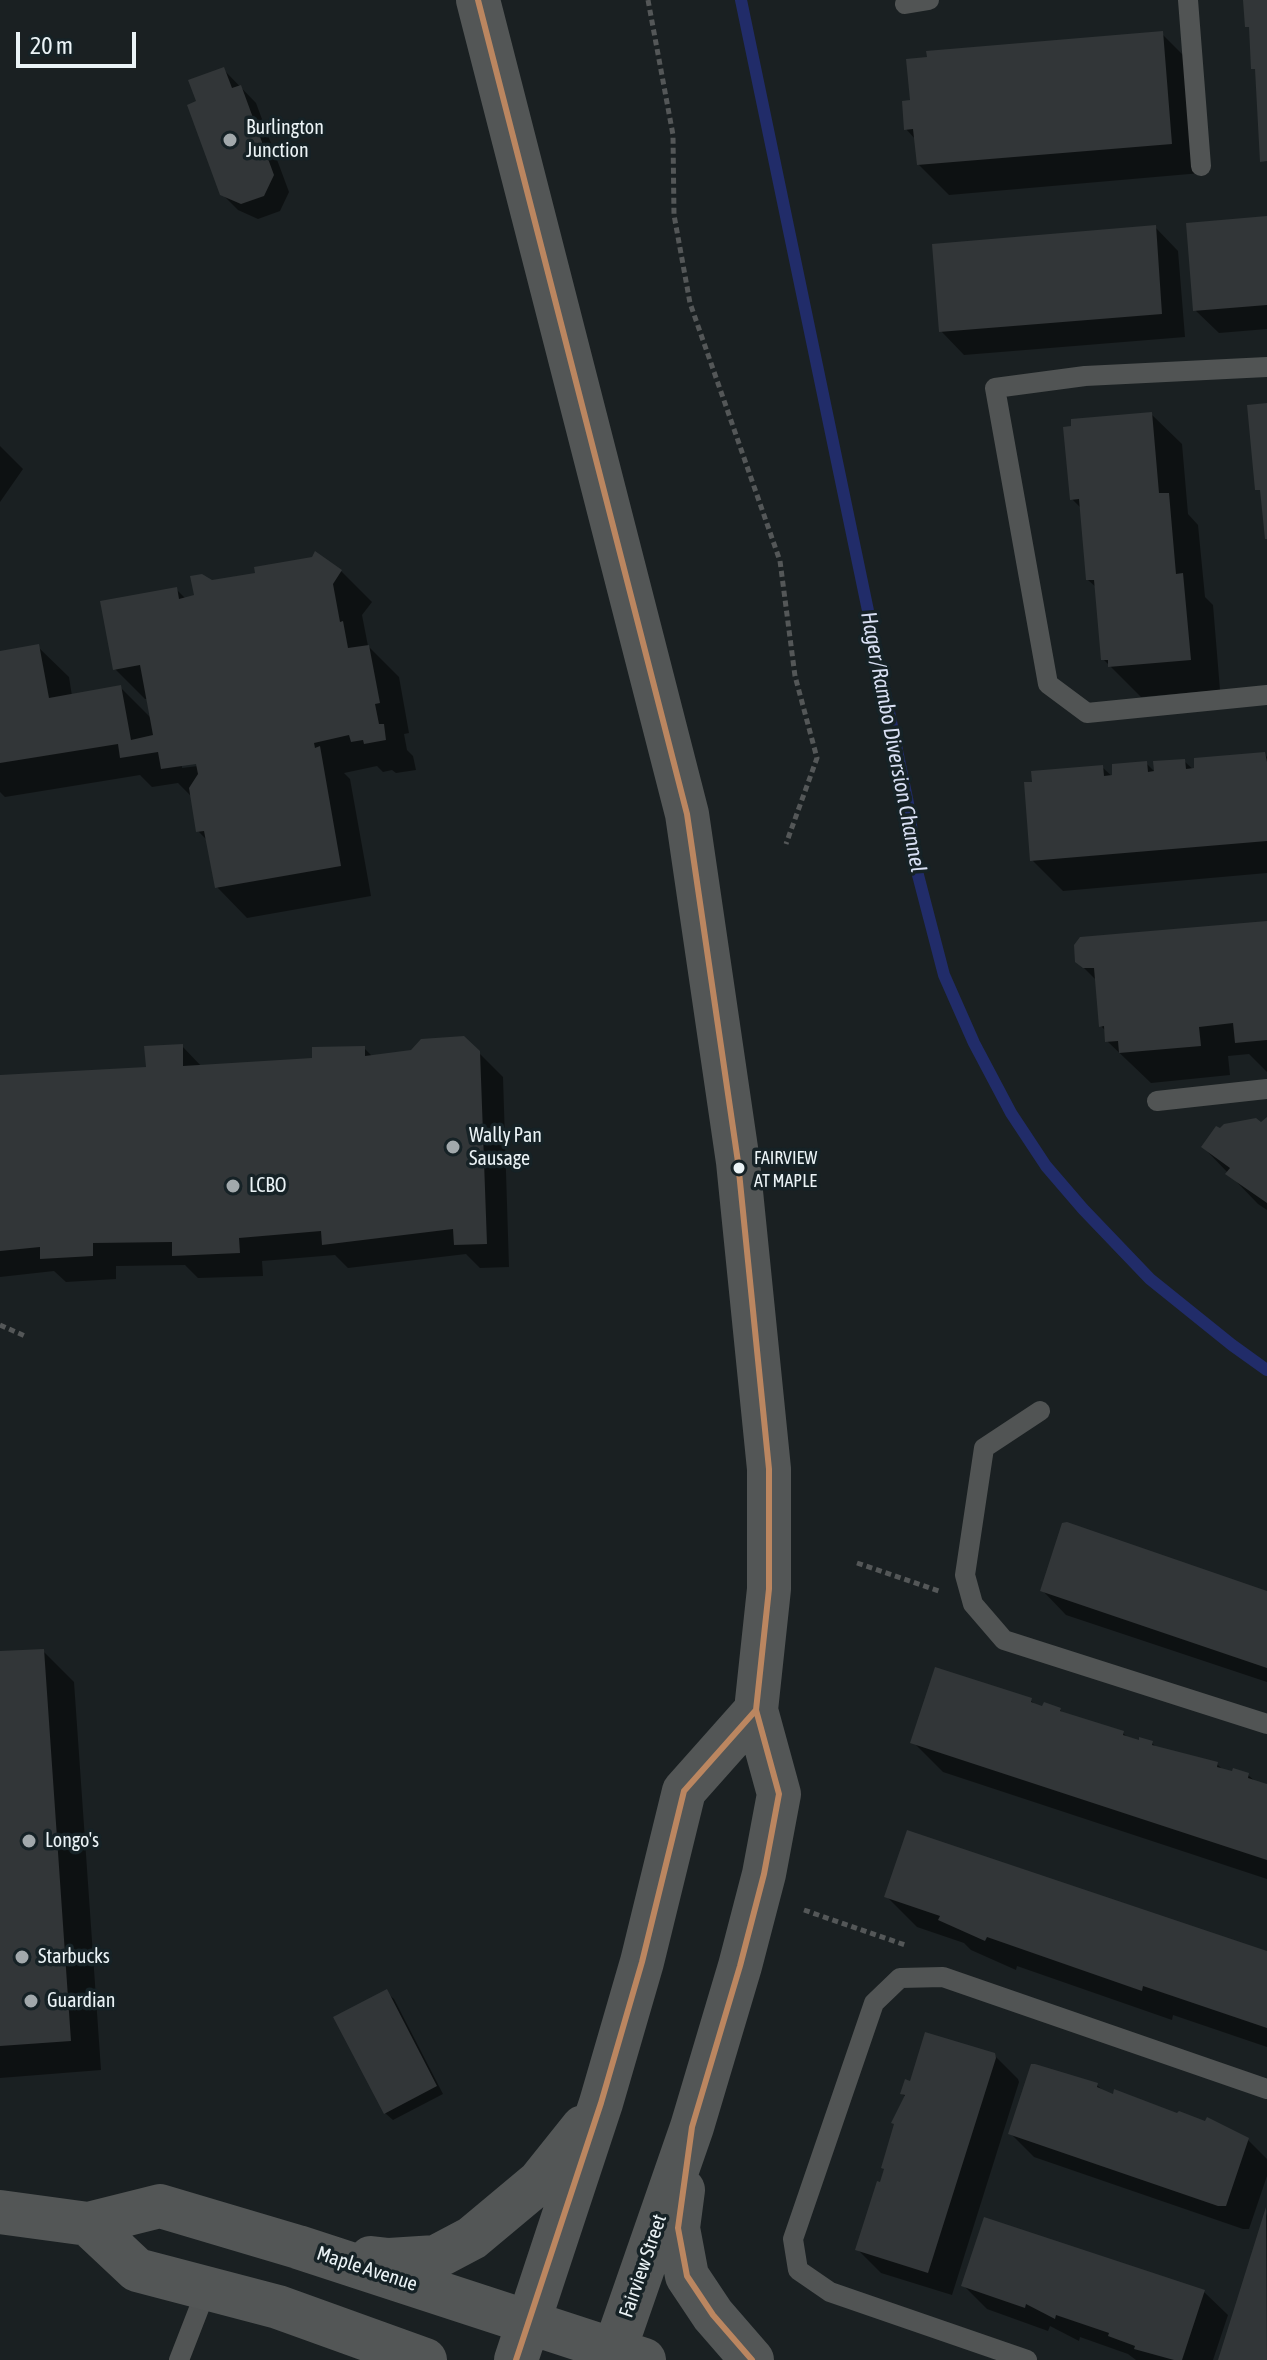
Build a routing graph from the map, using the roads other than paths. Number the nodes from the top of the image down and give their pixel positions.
1 (478, 0) edge
2 (929, 0) edge
3 (1188, 0) edge
4 (905, 4) dead end
5 (1201, 166) dead end
6 (1267, 367) edge
7 (1267, 695) edge
8 (1267, 1089) edge
9 (1157, 1101) dead end
10 (1040, 1411) dead end
11 (756, 1710) junction
12 (1267, 1724) edge
13 (1267, 2089) edge
14 (601, 2103) junction
15 (692, 2127) junction
16 (0, 2212) edge
17 (88, 2224) junction
18 (298, 2247) junction
19 (207, 2288) junction
20 (278, 2307) junction
21 (523, 2341) edge
22 (623, 2357) edge
23 (179, 2360) edge
24 (341, 2360) edge
25 (425, 2360) edge
26 (752, 2360) edge
27 (1027, 2360) edge

1 - 11 main road, Fairview Street
2 - 4 lane
3 - 5 lane
6 - 7 lane
8 - 9 lane
10 - 12 lane
11 - 14 main road
11 - 15 main road, Fairview Street
13 - 27 lane
14 - 18 main road
14 - 21 main road
15 - 22 main road, Fairview Street
15 - 26 main road
16 - 17 main road, Maple Avenue
17 - 18 main road, Maple Avenue
17 - 19 main road
18 - 21 main road, Maple Avenue
19 - 20 main road
19 - 23 lane
20 - 24 main road
20 - 25 main road
21 - 22 main road, Maple Avenue

